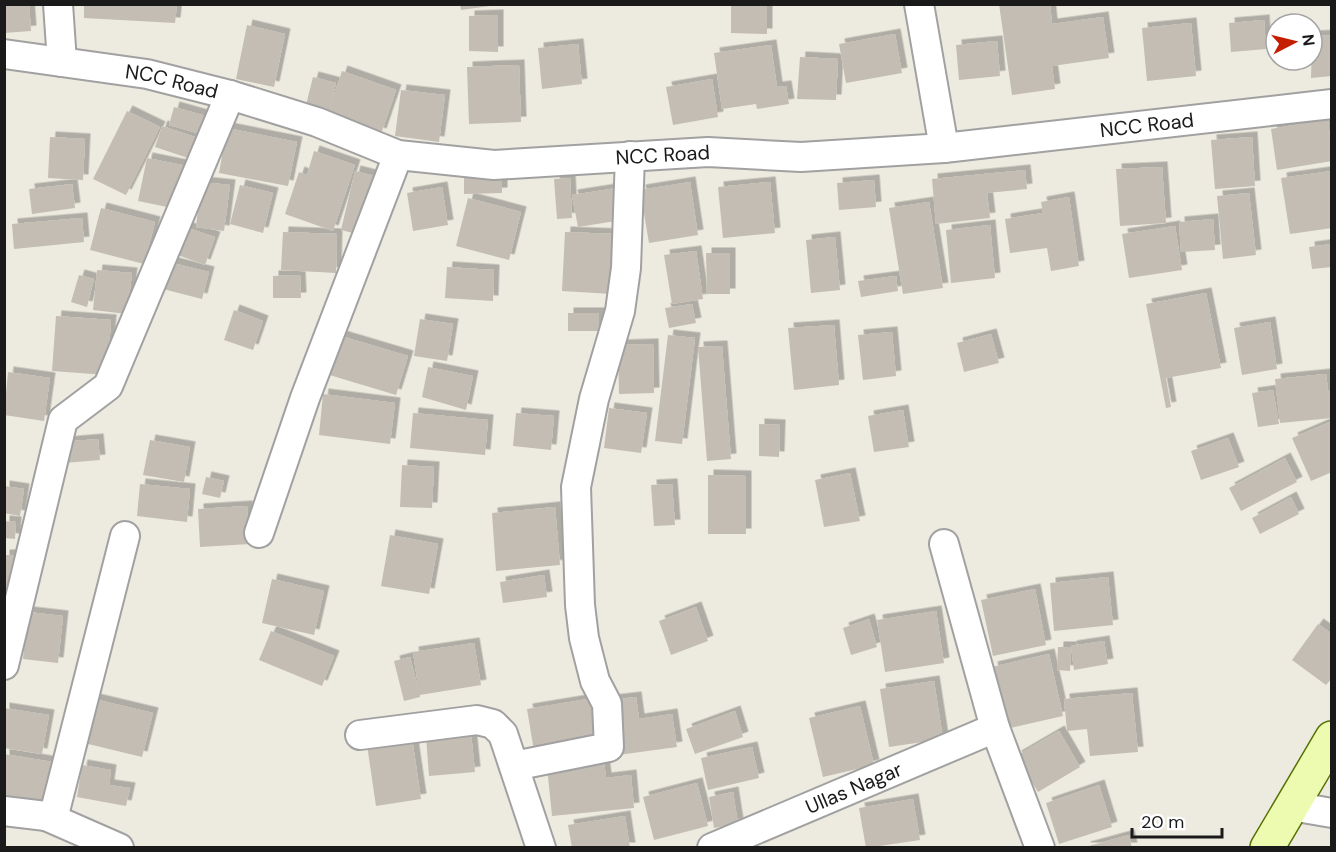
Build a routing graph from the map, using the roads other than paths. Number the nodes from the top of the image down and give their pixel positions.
1 (58, 4) edge
2 (919, 4) edge
3 (4, 54) edge
4 (62, 62) junction
5 (231, 95) junction
6 (1332, 104) edge
7 (944, 148) junction
8 (398, 155) junction
9 (630, 156) junction
10 (259, 533) dead end
11 (124, 536) dead end
12 (944, 544) dead end
13 (4, 665) edge
14 (995, 728) junction
15 (360, 735) dead end
16 (1332, 738) edge
17 (514, 766) junction
18 (1291, 806) junction
19 (4, 811) edge
20 (1332, 813) edge
21 (46, 816) junction
22 (119, 848) edge
23 (541, 848) edge
24 (712, 848) edge
25 (1040, 848) edge
26 (1268, 848) edge

1 - 4 street
2 - 7 street
3 - 4 street, NCC Road
4 - 5 street, NCC Road
5 - 8 street, NCC Road
5 - 13 street
6 - 7 street, NCC Road
7 - 9 street, NCC Road
8 - 9 street, NCC Road
8 - 10 street
9 - 17 street
11 - 21 street
12 - 14 street
14 - 24 street, Ullas Nagar
14 - 25 street
15 - 17 street
16 - 18 main road
17 - 23 street
18 - 20 street
18 - 26 main road
19 - 21 street
21 - 22 street

